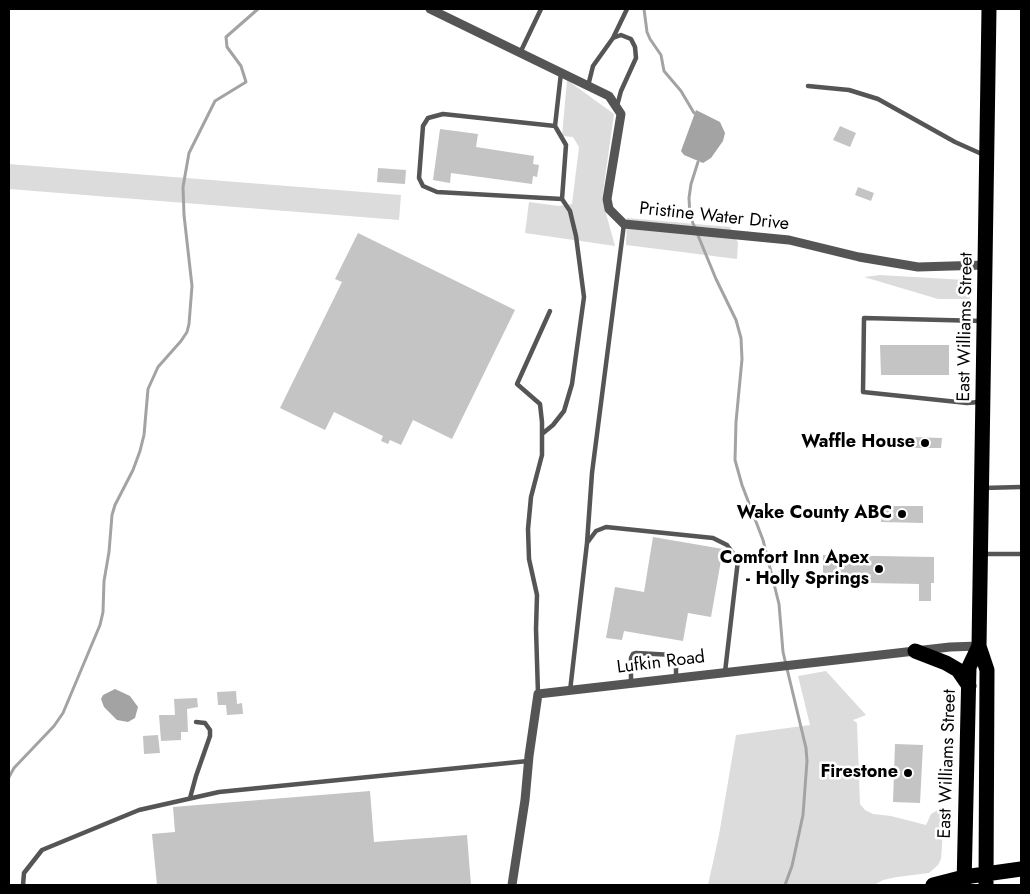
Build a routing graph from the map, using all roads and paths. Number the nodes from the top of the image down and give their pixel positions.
1 (430, 9) edge
2 (540, 9) edge
3 (627, 9) edge
4 (989, 9) edge
5 (613, 38) junction
6 (520, 53) junction
7 (561, 73) junction
8 (588, 86) junction
9 (808, 86) dead end
10 (616, 108) junction
11 (555, 126) junction
12 (987, 157) junction
13 (562, 198) junction
14 (624, 224) junction
15 (986, 266) junction
16 (550, 311) dead end
17 (985, 321) junction
18 (983, 402) junction
19 (542, 434) junction
20 (1021, 487) edge
21 (982, 488) junction
22 (587, 543) junction
23 (981, 554) junction
24 (1021, 554) edge
25 (979, 646) junction
26 (915, 651) junction
27 (725, 672) junction
28 (676, 678) junction
29 (631, 683) junction
30 (969, 686) junction
31 (570, 691) junction
32 (538, 694) junction
33 (196, 722) dead end
34 (528, 761) junction
35 (190, 798) junction
36 (1021, 869) edge
37 (986, 880) edge
38 (964, 881) edge
39 (23, 885) edge
40 (512, 885) edge
41 (933, 885) edge

1 - 6 street
2 - 6 lane
3 - 5 lane
4 - 12 highway, East Williams Street
5 - 8 lane
5 - 10 lane
6 - 7 street
7 - 8 street
7 - 11 lane
8 - 10 street
9 - 12 lane
10 - 14 street, Pristine Water Drive
11 - 13 lane
11 - 13 lane
12 - 15 highway, East Williams Street
13 - 19 lane
14 - 15 street, Pristine Water Drive
14 - 22 lane
15 - 17 highway, East Williams Street
16 - 19 lane
17 - 18 highway, East Williams Street
17 - 18 lane
18 - 21 highway, East Williams Street
19 - 32 lane
20 - 21 lane
21 - 23 highway, East Williams Street
22 - 27 lane
22 - 31 lane
23 - 24 lane
23 - 25 highway, East Williams Street
25 - 26 street, Lufkin Road
25 - 30 highway, East Williams Street
25 - 37 highway, East Williams Street
26 - 27 street, Lufkin Road
26 - 30 highway
27 - 28 street, Lufkin Road
28 - 29 street, Lufkin Road
28 - 29 lane
29 - 31 street, Lufkin Road
30 - 38 highway, East Williams Street
31 - 32 street, Lufkin Road
32 - 34 street
33 - 35 lane
34 - 35 lane
34 - 40 street
35 - 39 lane
36 - 37 highway
37 - 38 highway
38 - 41 highway

